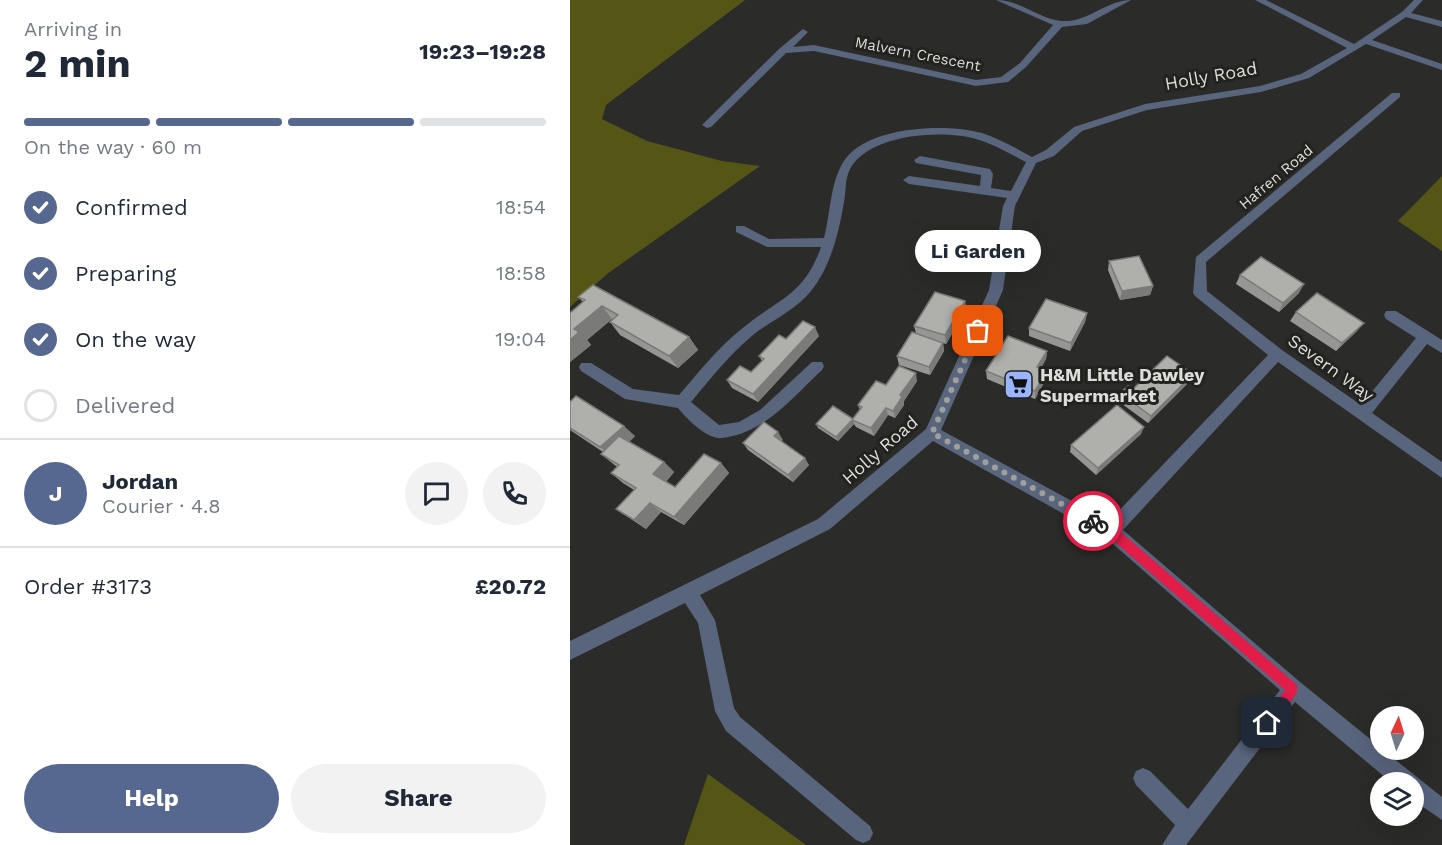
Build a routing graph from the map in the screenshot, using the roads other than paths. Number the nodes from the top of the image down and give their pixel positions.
1 (1000, 0) edge
2 (1127, 0) edge
3 (1259, 0) edge
4 (1419, 0) edge
5 (1405, 14) junction
6 (1059, 24) junction
7 (1442, 24) edge
8 (803, 32) dead end
9 (1365, 40) junction
10 (1354, 48) junction
11 (783, 51) junction
12 (1442, 67) edge
13 (1396, 95) dead end
14 (707, 125) dead end
15 (920, 160) dead end
16 (1032, 161) junction
17 (909, 180) dead end
18 (985, 190) junction
19 (1015, 195) junction
20 (740, 229) dead end
21 (829, 242) junction
22 (1200, 293) joint
23 (1391, 315) dead end
24 (1425, 337) junction
25 (1442, 347) edge
26 (1277, 354) junction
27 (817, 366) dead end
28 (586, 367) dead end
29 (682, 402) junction
30 (1362, 415) junction
31 (932, 433) junction
32 (1442, 471) edge
33 (1111, 531) junction
34 (688, 592) junction
35 (570, 650) edge
36 (1293, 689) junction
37 (1395, 772) edge
38 (1143, 778) dead end
39 (1424, 796) edge
40 (1442, 810) edge
41 (1189, 824) junction
42 (863, 833) dead end
43 (1173, 845) edge

1 - 6 street
2 - 6 street
3 - 10 street
4 - 5 street, Holly Road
5 - 7 street
5 - 9 street, Holly Road
6 - 11 street, Malvern Crescent
8 - 11 street
9 - 10 street, Holly Road
9 - 12 street
10 - 16 street, Holly Road
11 - 14 street
13 - 22 street, Hafren Road
15 - 18 street
16 - 19 street, Holly Road
16 - 21 street
17 - 18 street
18 - 19 street
19 - 31 street, Holly Road
20 - 21 street
21 - 29 street
22 - 26 street, Severn Way
23 - 24 street
24 - 25 street
24 - 30 street
26 - 30 street, Severn Way
26 - 33 street
27 - 29 street
28 - 29 street
30 - 32 street, Severn Way
31 - 33 street
31 - 34 street, Holly Road
33 - 36 street
34 - 35 street, Holly Road
34 - 42 street
36 - 37 street
36 - 41 street
38 - 41 street
39 - 40 street
41 - 43 street

